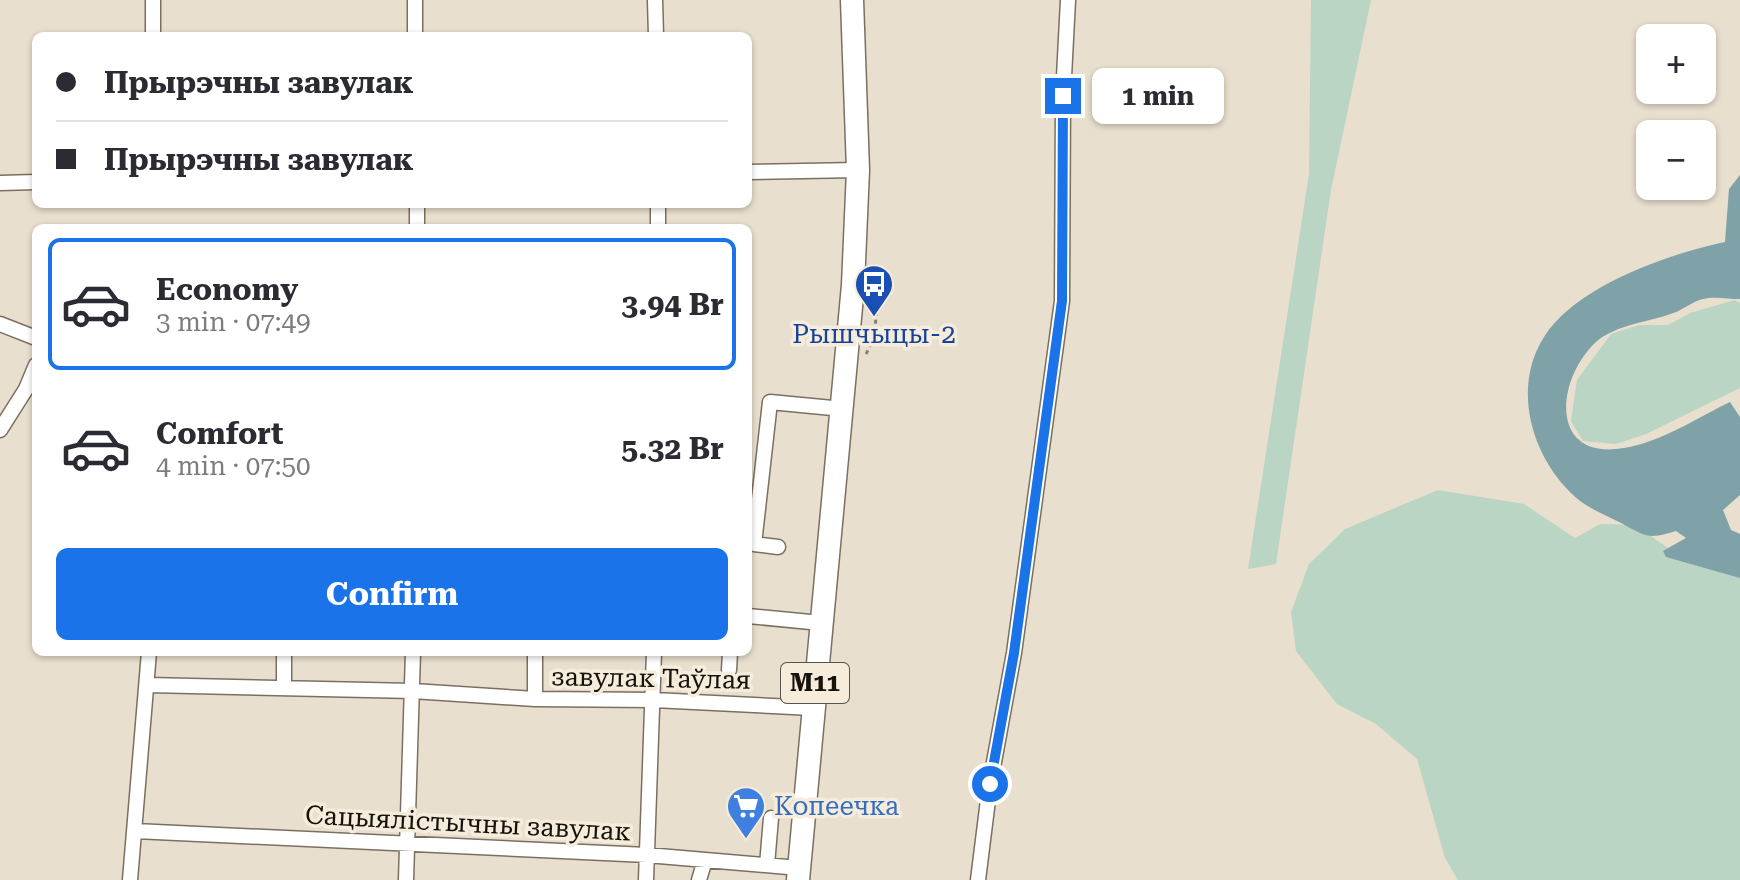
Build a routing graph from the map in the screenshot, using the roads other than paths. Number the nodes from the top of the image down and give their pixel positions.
1 (153, 0) edge
2 (415, 0) edge
3 (655, 0) edge
4 (852, 0) edge
5 (1068, 0) edge
6 (153, 32) edge
7 (415, 32) edge
8 (656, 32) edge
9 (858, 170) junction
10 (752, 172) edge
11 (32, 182) edge
12 (0, 183) edge
13 (0, 324) edge
14 (32, 336) edge
15 (32, 375) edge
16 (843, 409) junction
17 (0, 430) edge
18 (778, 547) dead end
19 (752, 616) edge
20 (821, 623) junction
21 (149, 656) edge
22 (284, 656) edge
23 (413, 656) edge
24 (535, 656) edge
25 (654, 656) edge
26 (730, 656) edge
27 (729, 670) dead end
28 (148, 685) junction
29 (284, 688) junction
30 (413, 691) junction
31 (535, 699) junction
32 (654, 700) junction
33 (813, 708) junction
34 (771, 818) dead end
35 (135, 831) junction
36 (409, 844) junction
37 (647, 855) junction
38 (705, 860) junction
39 (767, 865) junction
40 (799, 874) edge
41 (130, 880) edge
42 (406, 880) edge
43 (646, 880) edge
44 (699, 880) edge
45 (978, 880) edge

1 - 6 street
2 - 7 street
3 - 8 street
4 - 9 highway, М11
5 - 45 street
9 - 10 street
9 - 16 highway, М11
11 - 12 street
13 - 14 street
15 - 17 street
16 - 18 street
16 - 20 highway, М11
19 - 20 street
20 - 33 highway, М11
21 - 28 street
22 - 29 street
23 - 30 street
24 - 31 street, завулак Таўлая
25 - 32 street
26 - 27 street
28 - 29 street, завулак Таўлая
28 - 35 street
29 - 30 street, завулак Таўлая
30 - 31 street, завулак Таўлая
30 - 36 street
31 - 32 street, завулак Таўлая
32 - 33 street, завулак Таўлая
32 - 37 street
33 - 40 highway, М11
34 - 39 street
35 - 36 street, Сацыялістычны завулак
35 - 41 street
36 - 37 street, Сацыялістычны завулак
36 - 42 street
37 - 38 street, Сацыялістычны завулак
37 - 43 street
38 - 39 street, Сацыялістычны завулак
38 - 44 street
39 - 40 street, Сацыялістычны завулак

